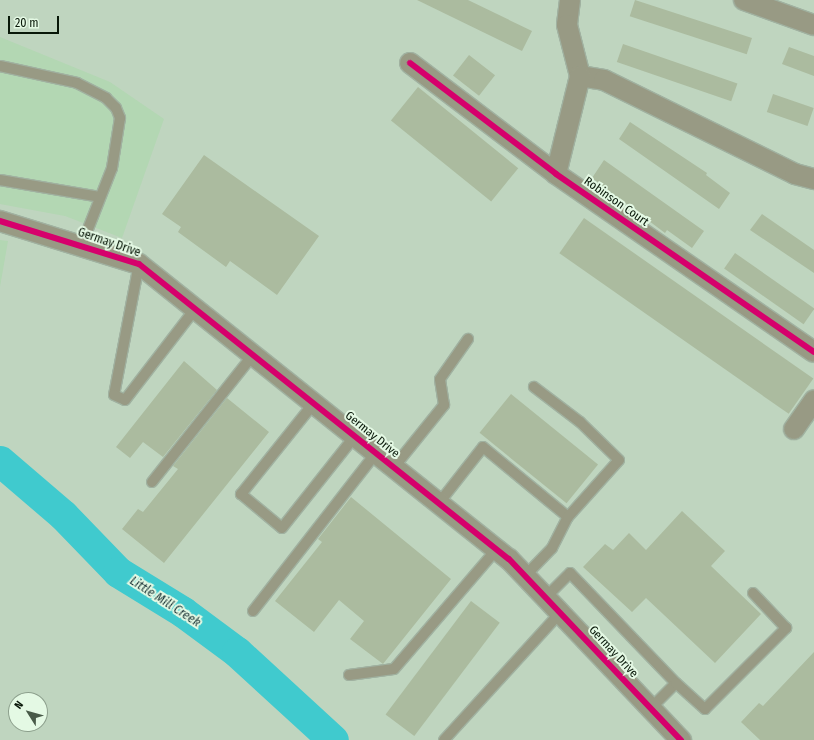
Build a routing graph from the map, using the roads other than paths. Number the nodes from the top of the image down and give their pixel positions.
1 (570, 0) edge
2 (744, 0) edge
3 (783, 7) edge
4 (814, 25) edge
5 (410, 63) dead end
6 (0, 66) edge
7 (580, 76) junction
8 (556, 174) junction
9 (814, 179) edge
10 (0, 180) edge
11 (100, 197) junction
12 (0, 221) edge
13 (82, 244) junction
14 (140, 264) junction
15 (195, 309) junction
16 (468, 339) dead end
17 (814, 352) edge
18 (254, 355) junction
19 (534, 387) dead end
20 (814, 400) edge
21 (314, 403) junction
22 (794, 429) dead end
23 (355, 436) junction
24 (376, 453) junction
25 (394, 466) junction
26 (152, 482) dead end
27 (439, 503) junction
28 (568, 518) junction
29 (496, 548) junction
30 (526, 576) junction
31 (753, 594) dead end
32 (546, 597) junction
33 (253, 611) dead end
34 (560, 613) junction
35 (348, 675) dead end
36 (676, 683) junction
37 (650, 708) junction
38 (444, 740) edge
39 (681, 740) edge

1 - 7 street
2 - 3 street
3 - 4 street
5 - 8 street, Robinson Court
6 - 11 lane
7 - 8 street
7 - 9 street
8 - 17 street, Robinson Court
10 - 11 lane
11 - 13 lane
12 - 13 street, Germay Drive
13 - 14 street, Germay Drive
14 - 15 street, Germay Drive
14 - 15 lane
15 - 18 street, Germay Drive
16 - 25 lane
18 - 21 street, Germay Drive
18 - 26 lane
19 - 28 lane
20 - 22 street
21 - 23 street, Germay Drive
21 - 23 lane
23 - 24 street, Germay Drive
24 - 25 street, Germay Drive
24 - 33 lane
25 - 27 street, Germay Drive
27 - 28 lane
27 - 29 street, Germay Drive
28 - 30 lane
29 - 30 street, Germay Drive
29 - 35 lane
30 - 32 street, Germay Drive
31 - 36 lane
32 - 34 street, Germay Drive
32 - 36 lane
34 - 37 street, Germay Drive
34 - 38 lane
36 - 37 lane
37 - 39 street, Germay Drive

